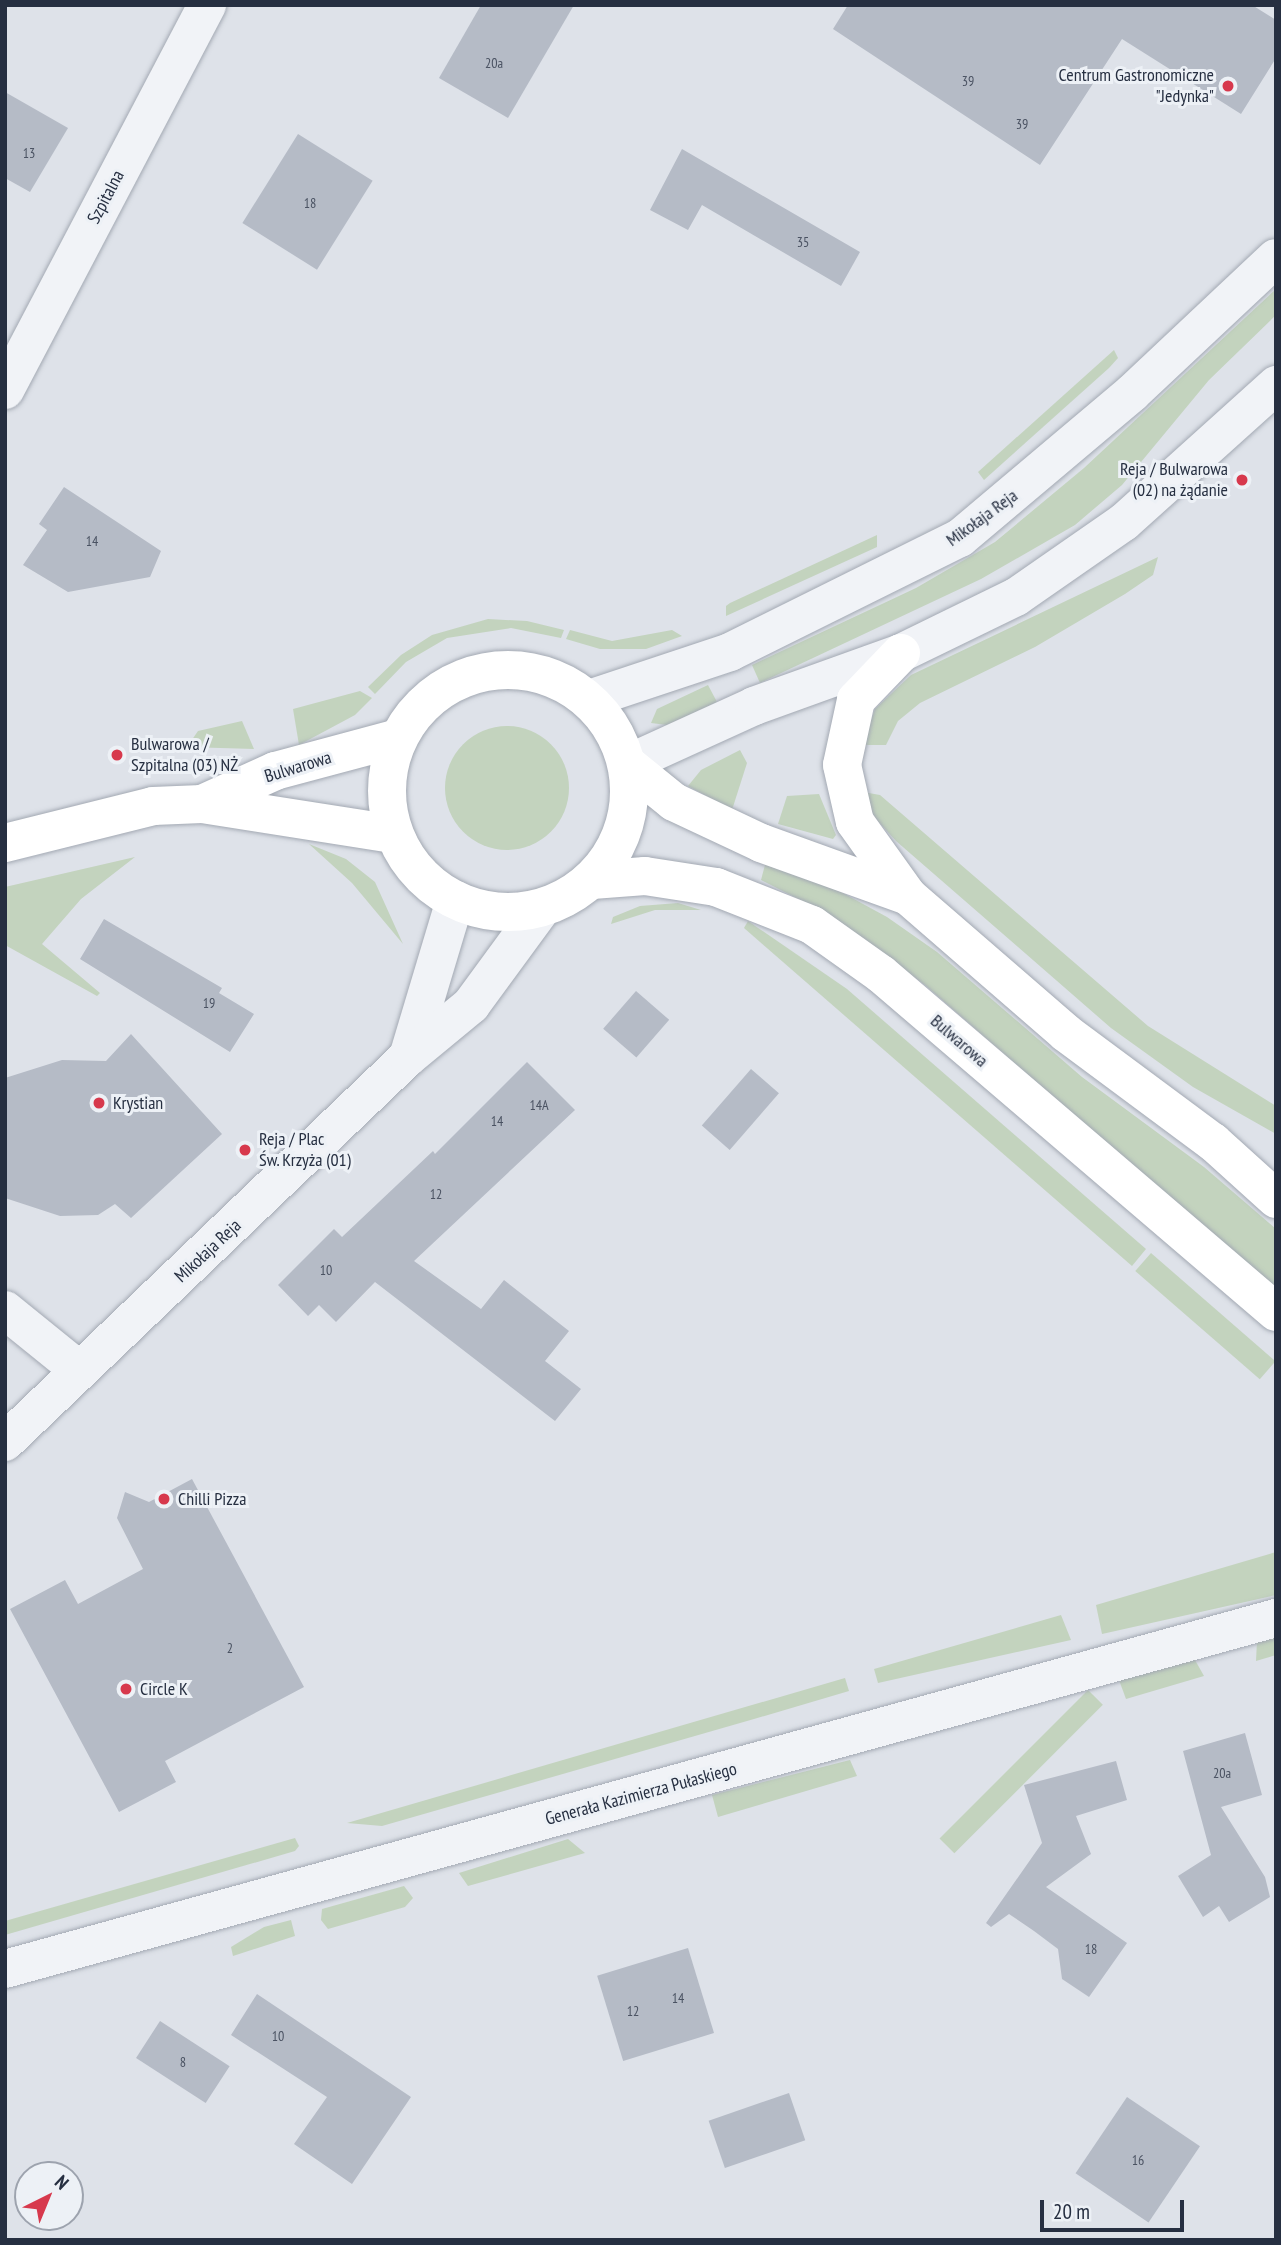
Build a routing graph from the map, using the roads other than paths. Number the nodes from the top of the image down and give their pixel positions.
1 (207, 5) edge
2 (1276, 258) edge
3 (1276, 385) edge
4 (5, 390) edge
5 (901, 653) junction
6 (589, 699) junction
7 (398, 738) junction
8 (627, 764) junction
9 (202, 804) junction
10 (393, 834) junction
11 (5, 843) edge
12 (592, 880) junction
13 (908, 896) junction
14 (455, 900) junction
15 (542, 908) junction
16 (408, 1057) junction
17 (1213, 1142) junction
18 (1276, 1164) edge
19 (1276, 1199) edge
20 (5, 1310) edge
21 (1276, 1312) edge
22 (79, 1370) junction
23 (5, 1442) edge
24 (1276, 1618) edge
25 (5, 1969) edge

1 - 4 street, Szpitalna
2 - 6 street, Mikołaja Reja
3 - 5 street
5 - 8 street
5 - 13 main road
6 - 7 main road
6 - 8 main road
7 - 9 main road, Bulwarowa
7 - 10 main road
8 - 12 main road
8 - 13 main road
9 - 10 main road, Bulwarowa
9 - 11 main road, Bulwarowa
10 - 14 main road
12 - 15 main road
12 - 21 main road, Bulwarowa
13 - 17 main road
14 - 15 main road
14 - 16 street, Mikołaja Reja
15 - 16 street, Mikołaja Reja
16 - 22 street, Mikołaja Reja
17 - 18 main road
17 - 19 main road
20 - 22 street
22 - 23 street, Mikołaja Reja
24 - 25 street, Generała Kazimierza Pułaskiego

